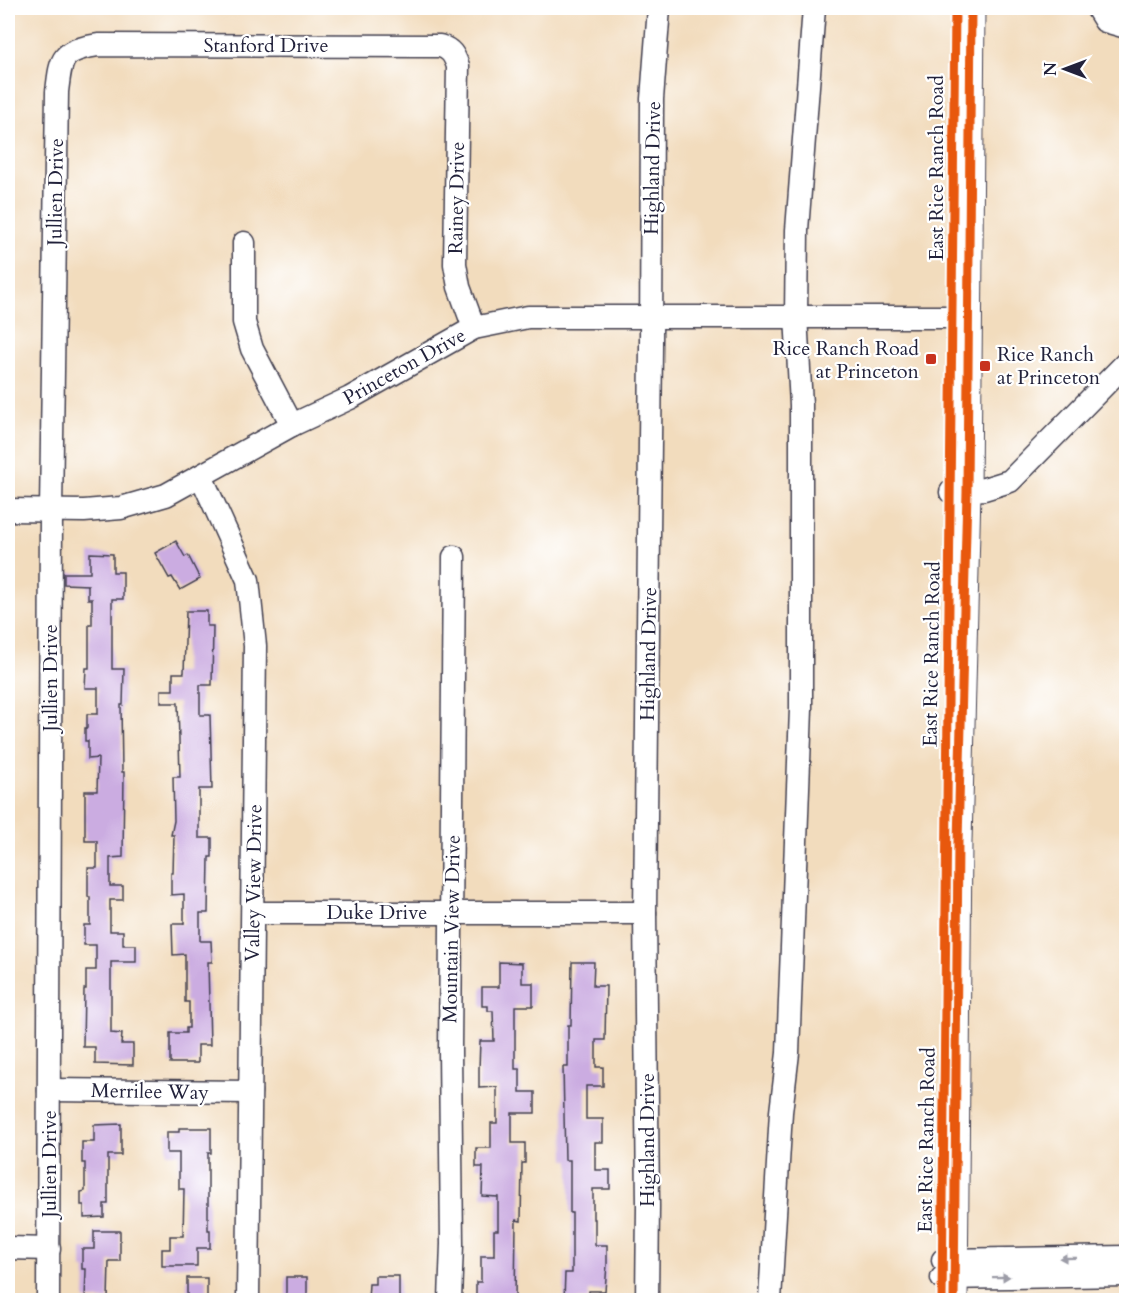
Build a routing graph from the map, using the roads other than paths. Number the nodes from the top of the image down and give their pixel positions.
1 (659, 8) edge
2 (955, 8) edge
3 (971, 8) edge
4 (1097, 8) edge
5 (814, 9) edge
6 (1126, 27) edge
7 (65, 57) joint
8 (458, 66) joint
9 (244, 243) dead end
10 (651, 316) junction
11 (796, 316) junction
12 (961, 317) junction
13 (474, 328) junction
14 (1126, 363) edge
15 (292, 425) junction
16 (201, 477) junction
17 (959, 492) junction
18 (8, 510) edge
19 (51, 510) junction
20 (454, 557) dead end
21 (452, 912) junction
22 (253, 913) junction
23 (645, 913) junction
24 (49, 1090) junction
25 (250, 1092) junction
26 (8, 1248) edge
27 (49, 1249) junction
28 (1126, 1257) edge
29 (1126, 1275) edge
30 (948, 1280) edge
31 (48, 1300) edge
32 (248, 1300) edge
33 (450, 1300) edge
34 (647, 1300) edge
35 (770, 1300) edge

1 - 10 street, Highland Drive
2 - 12 main road, East Rice Ranch Road
3 - 12 main road, East Rice Ranch Road
4 - 6 street
5 - 11 street
7 - 8 street, Stanford Drive
7 - 19 street, Jullien Drive
8 - 13 street, Rainey Drive
9 - 15 street
10 - 11 street, Princeton Drive
10 - 13 street, Princeton Drive
10 - 23 street, Highland Drive
11 - 12 street, Princeton Drive
11 - 35 street
12 - 17 main road, East Rice Ranch Road
13 - 15 street, Princeton Drive
14 - 17 street
15 - 16 street, Princeton Drive
16 - 19 street, Princeton Drive
16 - 22 street, Valley View Drive
17 - 30 main road, East Rice Ranch Road
18 - 19 street, Princeton Drive
19 - 24 street, Jullien Drive
20 - 21 street, Mountain View Drive
21 - 22 street, Duke Drive
21 - 23 street, Duke Drive
21 - 33 street, Mountain View Drive
22 - 25 street, Valley View Drive
23 - 34 street, Highland Drive
24 - 25 street, Merrilee Way
24 - 27 street, Jullien Drive
25 - 32 street, Valley View Drive
26 - 27 street
27 - 31 street, Jullien Drive
28 -> 30 street
30 -> 29 street

